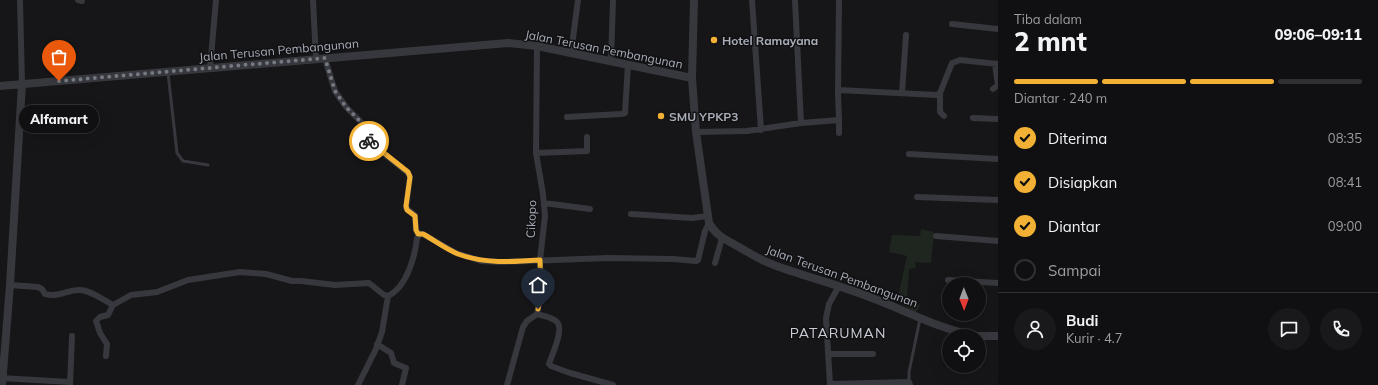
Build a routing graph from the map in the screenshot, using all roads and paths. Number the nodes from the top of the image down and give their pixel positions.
1 (20, 0) edge
2 (216, 0) edge
3 (313, 0) edge
4 (578, 0) edge
5 (613, 0) edge
6 (694, 0) edge
7 (752, 0) edge
8 (795, 0) edge
9 (839, 0) edge
10 (952, 24) dead end
11 (998, 30) edge
12 (906, 35) dead end
13 (537, 46) junction
14 (571, 53) junction
15 (325, 58) junction
16 (316, 59) junction
17 (611, 61) junction
18 (997, 64) edge
19 (628, 65) junction
20 (210, 68) junction
21 (168, 72) junction
22 (692, 78) junction
23 (22, 84) junction
24 (0, 86) edge
25 (993, 89) dead end
26 (838, 90) junction
27 (902, 93) junction
28 (940, 93) junction
29 (944, 116) dead end
30 (567, 117) dead end
31 (974, 118) dead end
32 (998, 119) edge
33 (840, 120) junction
34 (801, 123) junction
35 (761, 130) junction
36 (696, 132) junction
37 (839, 133) dead end
38 (587, 136) dead end
39 (536, 153) junction
40 (909, 154) dead end
41 (998, 159) edge
42 (208, 165) dead end
43 (917, 197) dead end
44 (998, 200) edge
45 (544, 203) junction
46 (590, 209) dead end
47 (631, 214) dead end
48 (709, 219) junction
49 (418, 234) junction
50 (936, 236) dead end
51 (722, 238) junction
52 (998, 241) edge
53 (540, 260) junction
54 (715, 263) dead end
55 (986, 282) edge
56 (998, 283) edge
57 (10, 285) junction
58 (839, 286) junction
59 (388, 296) junction
60 (114, 305) junction
61 (537, 314) junction
62 (921, 318) junction
63 (951, 329) edge
64 (72, 336) dead end
65 (986, 336) edge
66 (998, 336) edge
67 (377, 344) junction
68 (828, 354) junction
69 (873, 354) dead end
70 (106, 356) dead end
71 (1, 381) edge
72 (910, 383) edge
73 (70, 384) edge
74 (358, 385) edge
75 (402, 385) edge
76 (507, 385) edge
77 (613, 385) edge
78 (830, 385) edge

1 - 23 street
2 - 20 street
3 - 16 street
4 - 14 street
5 - 17 street
6 - 22 street
7 - 35 street
8 - 34 street
9 - 26 street
10 - 11 street
12 - 27 street
13 - 14 street, Jalan Terusan Pembangunan
13 - 15 street, Jalan Terusan Pembangunan
13 - 39 street, Cikopo
14 - 17 street, Jalan Terusan Pembangunan
15 - 16 street, Jalan Terusan Pembangunan
15 - 49 street
16 - 20 street, Jalan Terusan Pembangunan
17 - 19 street, Jalan Terusan Pembangunan
18 - 25 street
18 - 28 street
19 - 22 street, Jalan Terusan Pembangunan
19 - 30 street
20 - 21 street, Jalan Terusan Pembangunan
21 - 23 street, Jalan Terusan Pembangunan
21 - 42 lane
22 - 36 street, Jalan Terusan Pembangunan
23 - 24 street, Jalan Terusan Pembangunan
23 - 57 street
26 - 27 street
26 - 33 street
27 - 28 street
28 - 29 street
31 - 32 street
33 - 34 street
33 - 37 street
34 - 35 street
35 - 36 street
36 - 48 street, Jalan Terusan Pembangunan
38 - 39 street
39 - 45 street, Cikopo
40 - 41 street
43 - 44 street
45 - 46 street
45 - 53 street, Cikopo
47 - 48 street
48 - 51 street, Jalan Terusan Pembangunan
48 - 53 street
49 - 53 street
49 - 59 street
50 - 52 street
51 - 54 street
51 - 58 street, Jalan Terusan Pembangunan
53 - 61 street, Cikopo
55 - 56 street
57 - 60 street
57 - 71 street
58 - 62 street, Jalan Terusan Pembangunan
58 - 68 street
59 - 60 street
59 - 67 street
60 - 70 street
61 - 76 street
61 - 77 street
62 - 63 street, Jalan Terusan Pembangunan
62 - 72 lane
64 - 73 street
65 - 66 street, Jalan Terusan Pembangunan
67 - 74 street
67 - 75 street
68 - 69 street
68 - 78 street
71 - 73 street
72 - 78 street

